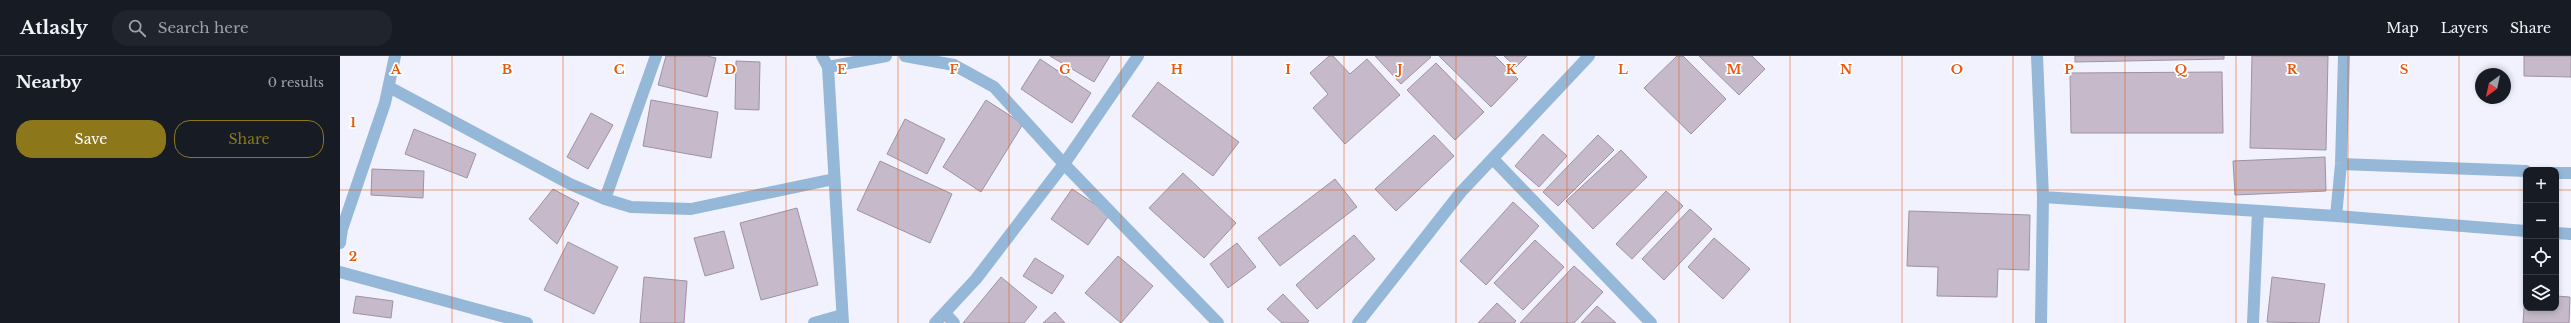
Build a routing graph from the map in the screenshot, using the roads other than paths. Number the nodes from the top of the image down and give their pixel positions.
1 (395, 56) edge
2 (656, 56) edge
3 (822, 56) edge
4 (886, 56) edge
5 (905, 56) edge
6 (1138, 56) edge
7 (1589, 56) edge
8 (2037, 56) edge
9 (2344, 56) edge
10 (828, 67) junction
11 (389, 87) junction
12 (1493, 159) junction
13 (1064, 164) junction
14 (2341, 164) junction
15 (2523, 171) edge
16 (2559, 172) edge
17 (2571, 173) edge
18 (834, 179) junction
19 (2042, 197) junction
20 (605, 199) junction
21 (2258, 211) junction
22 (2336, 216) junction
23 (2523, 231) edge
24 (2559, 233) edge
25 (2571, 234) edge
26 (340, 243) edge
27 (340, 272) edge
28 (945, 313) junction
29 (842, 319) edge
30 (527, 323) edge
31 (814, 323) edge
32 (935, 323) edge
33 (954, 323) edge
34 (1218, 323) edge
35 (1358, 323) edge
36 (1651, 323) edge
37 (2041, 323) edge
38 (2253, 323) edge

1 - 11 street
2 - 20 street
3 - 10 street
4 - 10 street
5 - 13 street
6 - 13 street
7 - 12 street
8 - 19 street
9 - 14 street
10 - 18 street
11 - 20 street
11 - 26 street
12 - 35 street
12 - 36 street
13 - 28 street
13 - 34 street
14 - 15 street
14 - 22 street
16 - 17 street
18 - 20 street
18 - 29 street
19 - 21 street
19 - 37 street
21 - 22 street
21 - 38 street
22 - 23 street
24 - 25 street
27 - 30 street
28 - 32 street
28 - 33 street
29 - 31 street

